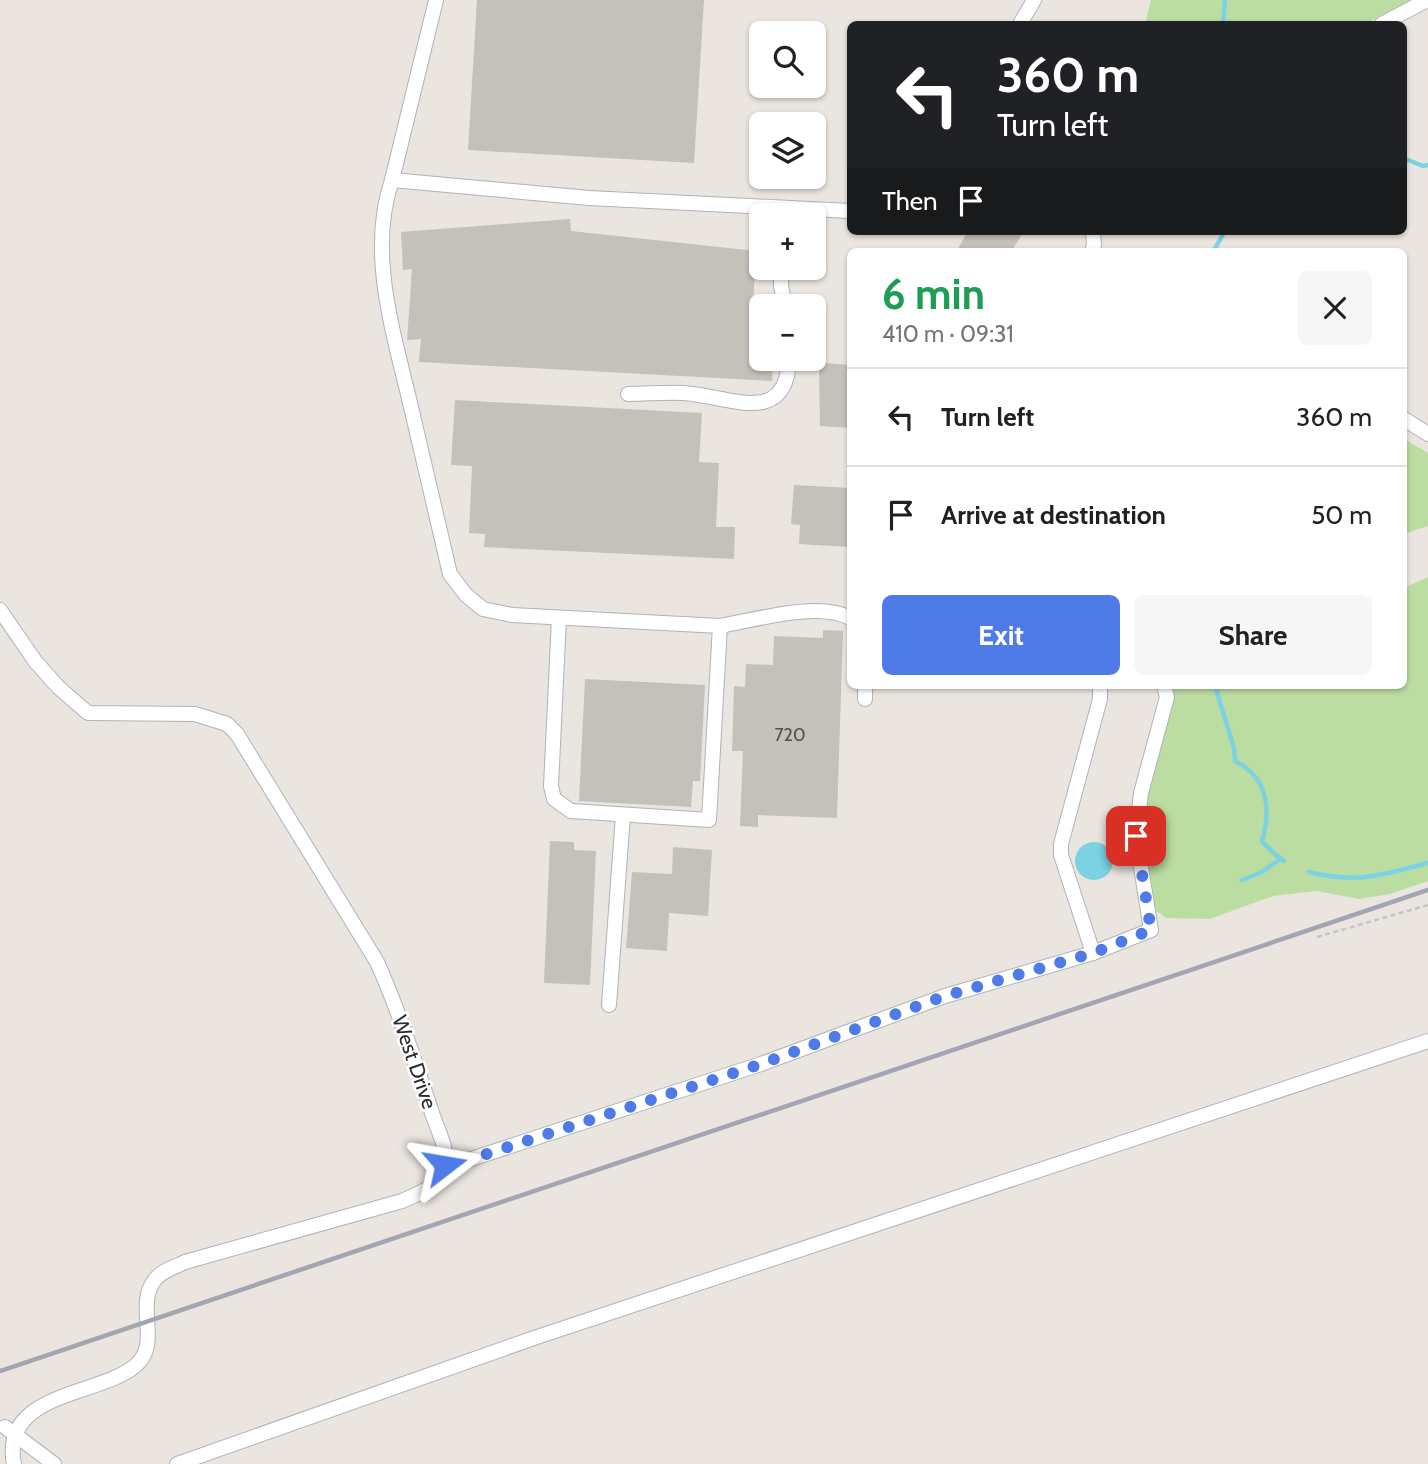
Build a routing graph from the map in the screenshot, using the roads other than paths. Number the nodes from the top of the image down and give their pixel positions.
1 (436, 0) edge
2 (1034, 0) edge
3 (1427, 0) edge
4 (1022, 21) edge
5 (1388, 21) edge
6 (392, 180) junction
7 (749, 209) edge
8 (826, 211) edge
9 (847, 211) edge
10 (787, 371) edge
11 (628, 394) dead end
12 (1407, 421) edge
13 (1428, 434) edge
14 (0, 610) edge
15 (847, 616) edge
16 (559, 618) junction
17 (720, 626) junction
18 (1100, 689) edge
19 (1165, 689) edge
20 (623, 815) junction
21 (1093, 953) junction
22 (609, 1005) dead end
23 (1428, 1041) edge
24 (445, 1165) junction
25 (5, 1427) junction
26 (14, 1464) edge
27 (54, 1464) edge
28 (177, 1464) edge

1 - 6 street
2 - 4 street
3 - 5 street
6 - 7 street
6 - 16 street
8 - 9 street
10 - 11 street
12 - 13 street
14 - 24 street, West Drive
15 - 17 street
16 - 17 street
16 - 20 street
17 - 20 street
18 - 21 street
19 - 21 street
20 - 22 street
21 - 24 street
23 - 28 street
24 - 25 street
25 - 26 street
25 - 27 street

